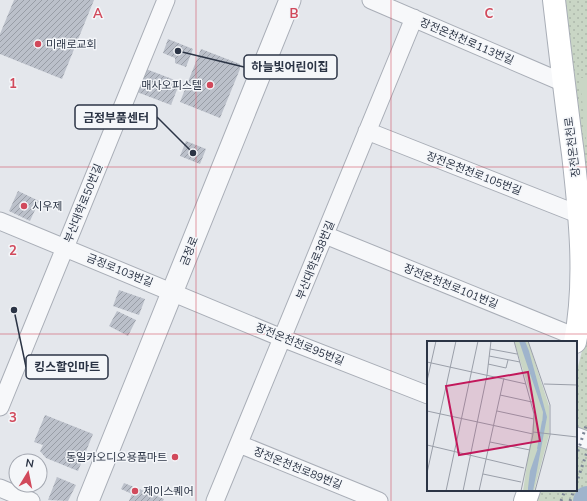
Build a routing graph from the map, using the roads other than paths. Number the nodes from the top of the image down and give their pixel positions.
1 (166, 0) edge
2 (290, 0) edge
3 (370, 0) edge
4 (554, 0) edge
5 (414, 18) junction
6 (564, 83) junction
7 (367, 131) junction
8 (580, 215) junction
9 (0, 221) edge
10 (325, 235) junction
11 (65, 247) junction
12 (173, 292) junction
13 (282, 338) junction
14 (576, 340) edge
15 (427, 395) edge
16 (0, 407) edge
17 (577, 436) edge
18 (587, 440) edge
19 (238, 444) junction
20 (0, 488) edge
21 (529, 491) edge
22 (31, 501) edge
23 (88, 501) edge
24 (215, 501) edge
25 (379, 501) edge
26 (525, 501) edge

1 - 11 street, 부산대학로50번길
2 - 12 street, 금정로
3 - 5 street, 장전온천천로113번길
4 - 6 main road, 장전온천천로
5 - 6 street, 장전온천천로113번길
5 - 7 street, 부산대학로38번길
6 - 8 main road, 장전온천천로
7 - 8 street, 장전온천천로105번길
7 - 10 street, 부산대학로38번길
8 - 14 main road, 장전온천천로
9 - 11 street, 금정로103번길
10 - 13 street, 부산대학로38번길
10 - 14 street, 장전온천천로101번길
11 - 12 street, 금정로103번길
11 - 16 street, 부산대학로50번길
12 - 13 street, 장전온천천로95번길
12 - 23 street, 금정로
13 - 15 street, 장전온천천로95번길
13 - 19 street, 부산대학로38번길
17 - 18 street
19 - 24 street, 부산대학로38번길
19 - 25 street, 장전온천천로89번길
20 - 22 street
21 - 26 main road

